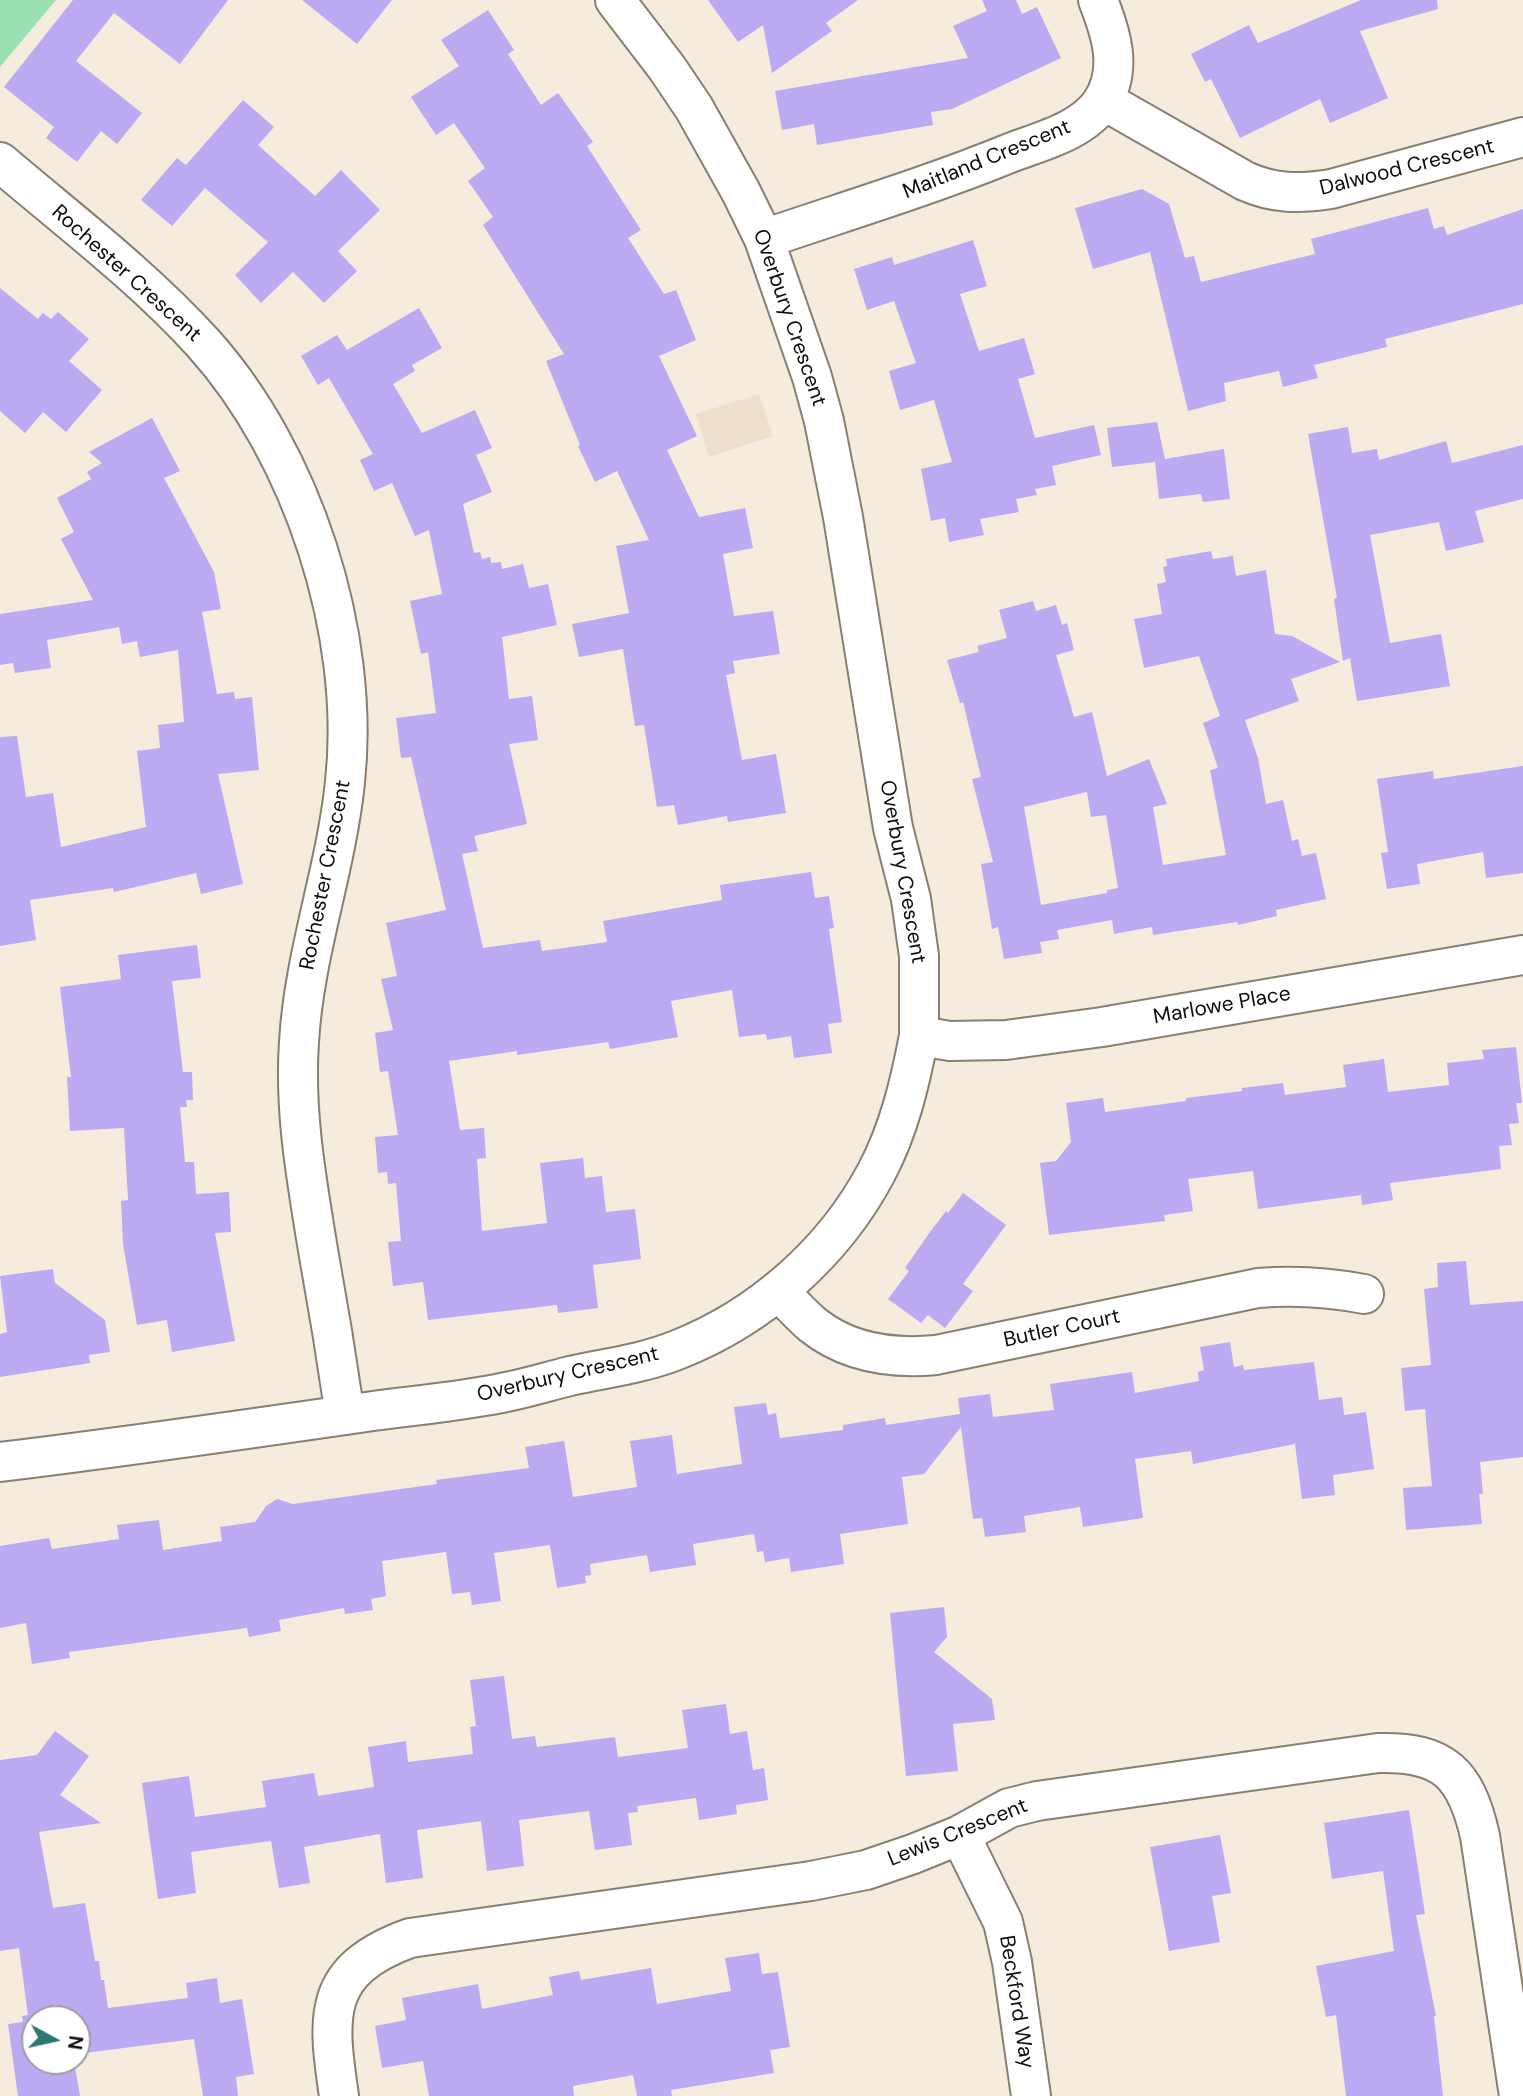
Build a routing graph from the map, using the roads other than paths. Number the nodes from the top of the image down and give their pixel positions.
1 (615, 0) edge
2 (1098, 0) edge
3 (1103, 100) junction
4 (1523, 137) edge
5 (0, 162) edge
6 (764, 239) junction
7 (1523, 955) edge
8 (919, 1036) junction
9 (778, 1291) junction
10 (1364, 1294) dead end
11 (345, 1415) junction
12 (0, 1462) edge
13 (960, 1835) junction
14 (339, 2096) edge
15 (1031, 2096) edge
16 (1518, 2096) edge

1 - 6 street, Overbury Crescent
2 - 3 street
3 - 4 street, Dalwood Crescent
3 - 6 street, Maitland Crescent
5 - 11 street, Rochester Crescent
6 - 8 street, Overbury Crescent
7 - 8 street, Marlowe Place
8 - 9 street, Overbury Crescent
9 - 10 street, Butler Court
9 - 11 street, Overbury Crescent
11 - 12 street, Overbury Crescent
13 - 14 street, Lewis Crescent
13 - 15 street, Beckford Way
13 - 16 street, Lewis Crescent

